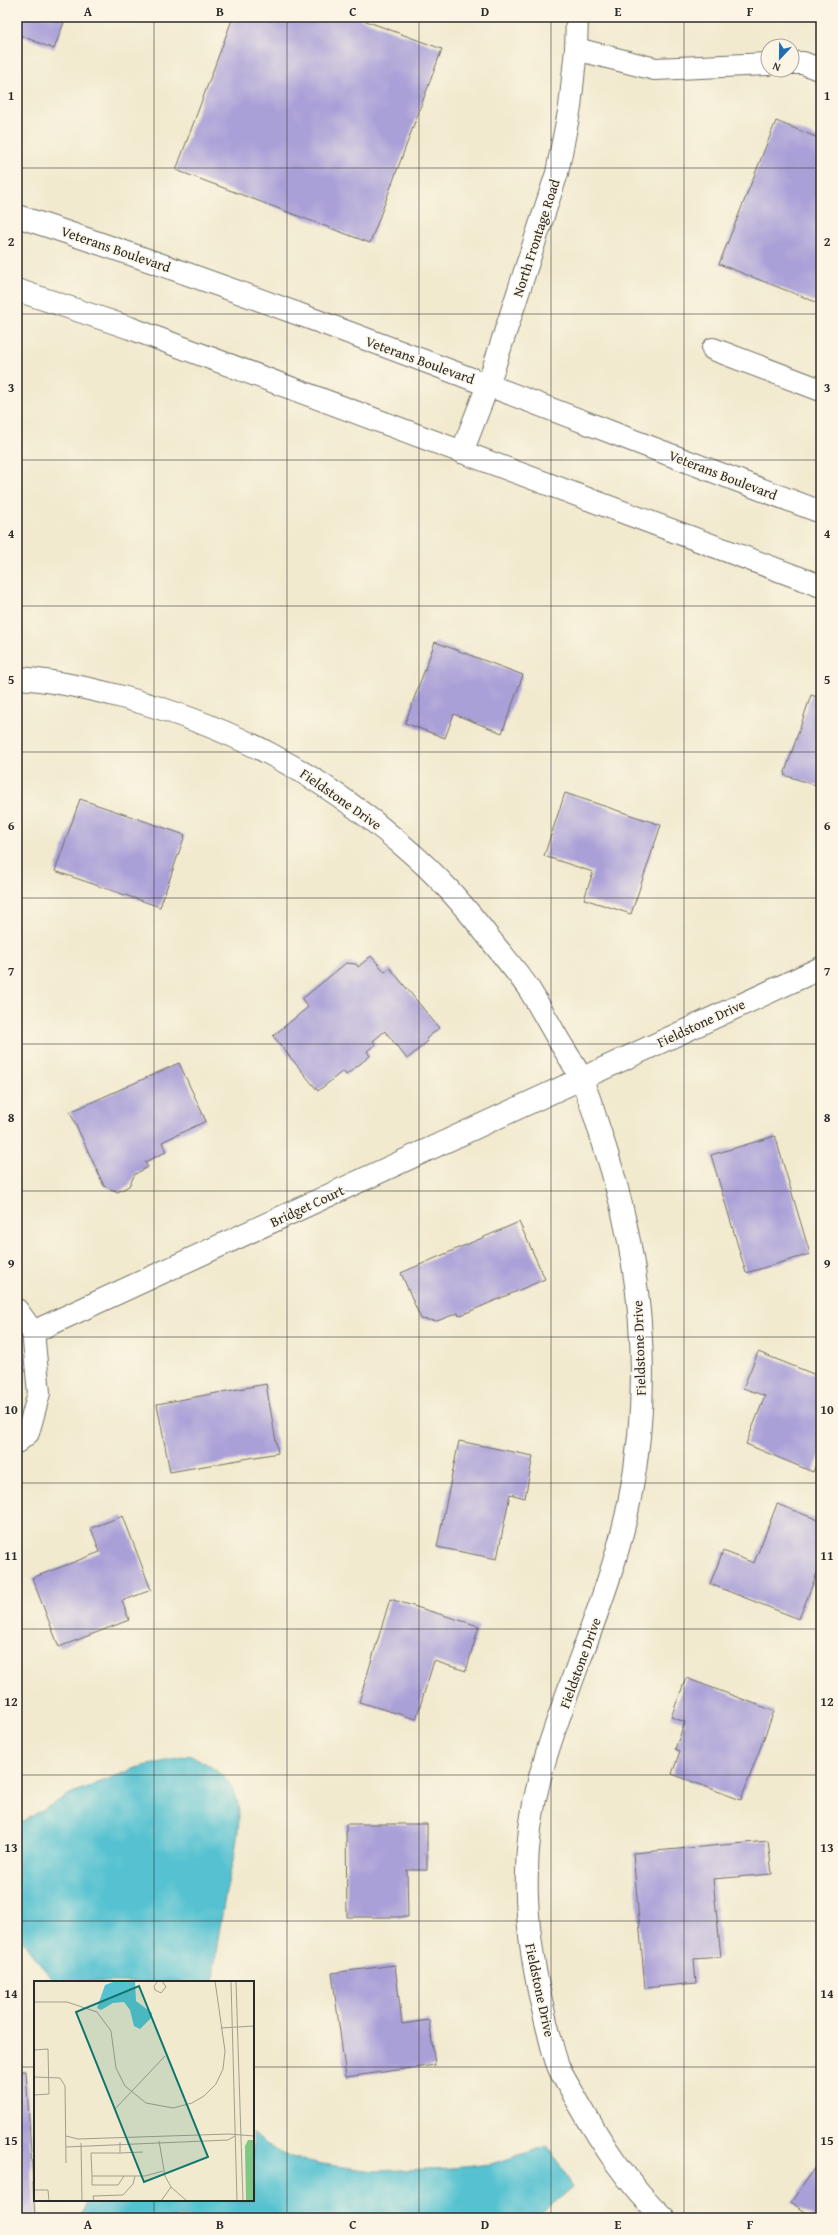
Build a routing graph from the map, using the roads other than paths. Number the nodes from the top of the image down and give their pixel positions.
1 (577, 17) edge
2 (576, 49) junction
3 (800, 63) edge
4 (760, 64) edge
5 (821, 70) edge
6 (17, 216) edge
7 (17, 290) edge
8 (713, 350) dead end
9 (488, 385) junction
10 (821, 390) edge
11 (462, 452) junction
12 (821, 512) edge
13 (821, 586) edge
14 (17, 678) edge
15 (821, 968) edge
16 (582, 1079) junction
17 (17, 1310) edge
18 (33, 1332) junction
19 (17, 1442) edge
20 (664, 2218) edge

1 - 2 street, North Frontage Road
2 - 4 street
2 - 9 street, North Frontage Road
3 - 5 street
6 - 9 street, Veterans Boulevard
7 - 11 street
8 - 10 street
9 - 11 street, North Frontage Road
9 - 12 street, Veterans Boulevard
11 - 13 street
14 - 16 street, Fieldstone Drive
15 - 16 street, Fieldstone Drive
16 - 18 street, Bridget Court
16 - 20 street, Fieldstone Drive
17 - 18 street
18 - 19 street

